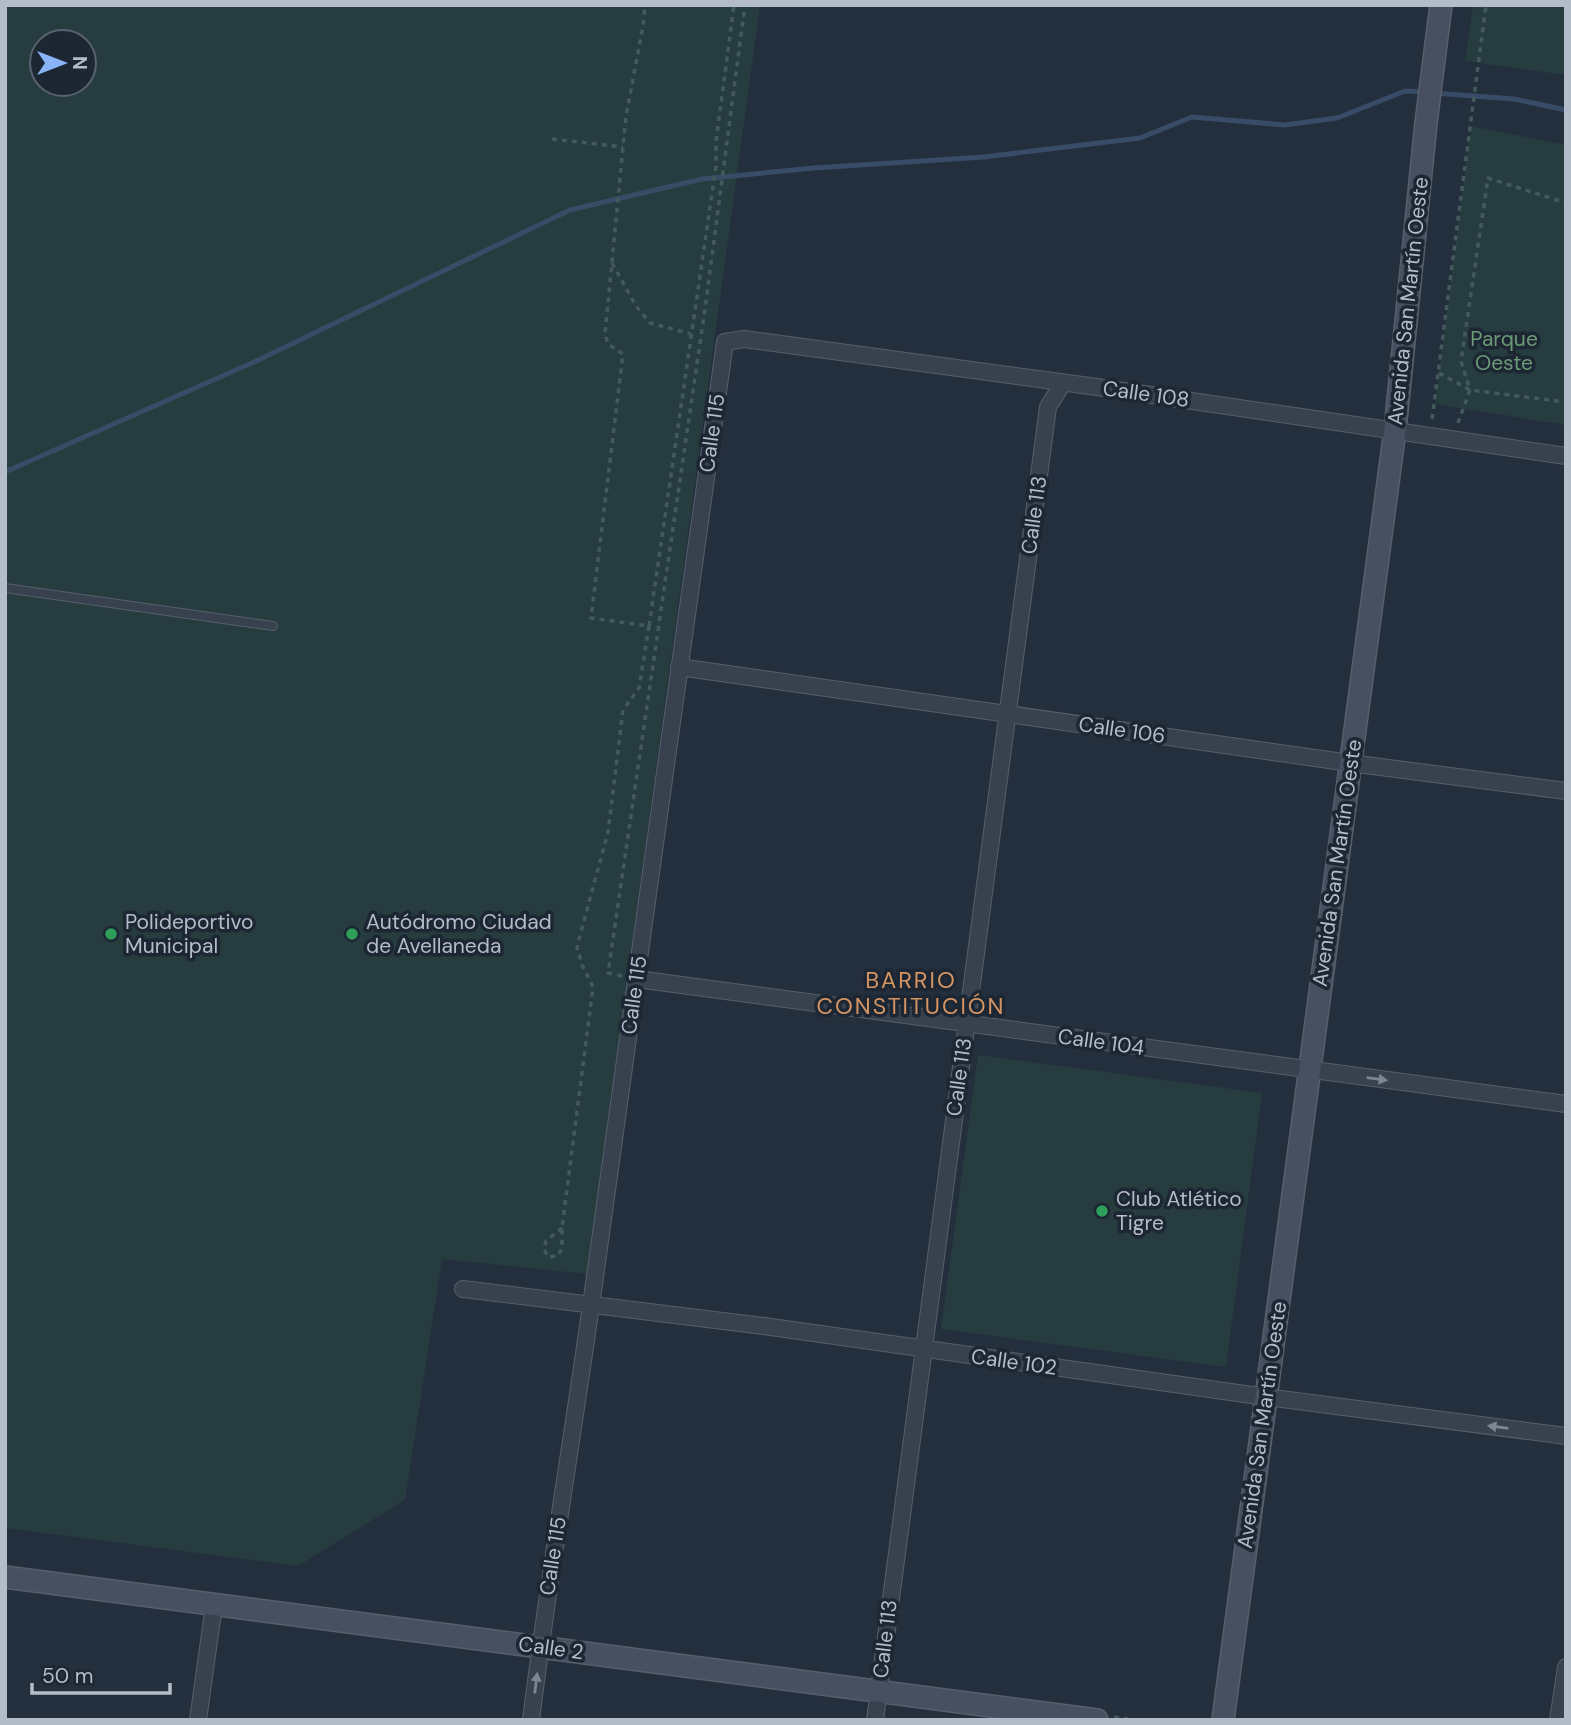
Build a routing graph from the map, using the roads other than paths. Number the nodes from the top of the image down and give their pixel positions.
1 (1441, 5) edge
2 (725, 342) joint
3 (1063, 383) junction
4 (1395, 430) junction
5 (1566, 456) edge
6 (5, 588) edge
7 (273, 626) dead end
8 (679, 667) junction
9 (1007, 714) junction
10 (1350, 763) junction
11 (1566, 790) edge
12 (636, 979) junction
13 (967, 1024) junction
14 (1310, 1070) junction
15 (1566, 1104) edge
16 (463, 1289) dead end
17 (592, 1303) junction
18 (923, 1349) junction
19 (1266, 1396) junction
20 (1566, 1436) edge
21 (5, 1577) edge
22 (214, 1605) junction
23 (540, 1647) junction
24 (1566, 1667) edge
25 (879, 1692) junction
26 (198, 1720) edge
27 (531, 1720) edge
28 (875, 1720) edge
29 (1097, 1720) edge
30 (1223, 1720) edge
31 (1558, 1720) edge

1 - 4 street, Avenida San Martín Oeste
2 - 3 street, Calle 108
2 - 8 street, Calle 115
3 - 4 street, Calle 108
3 - 9 street, Calle 113
4 - 5 street, Calle 108
4 - 10 street, Avenida San Martín Oeste
6 - 7 lane
8 - 9 street, Calle 106
8 - 12 street, Calle 115
9 - 10 street, Calle 106
9 - 13 street, Calle 113
10 - 11 street, Calle 106
10 - 14 street, Avenida San Martín Oeste
12 - 13 street, Calle 104
12 - 17 street, Calle 115
13 - 14 street, Calle 104
13 - 18 street, Calle 113
14 -> 15 street, Calle 104
14 - 19 street, Avenida San Martín Oeste
16 - 17 street, Calle 102
17 - 18 street, Calle 102
17 - 23 street, Calle 115
18 - 19 street, Calle 102
18 - 25 street, Calle 113
20 -> 19 street, Calle 102
19 - 30 street, Avenida San Martín Oeste
21 - 22 street, Calle 2
22 - 23 street, Calle 2
22 - 26 street
23 - 25 street, Calle 2
27 -> 23 street, Calle 115
24 - 31 street
25 - 28 street, Calle 113
25 - 29 street, Calle 2

